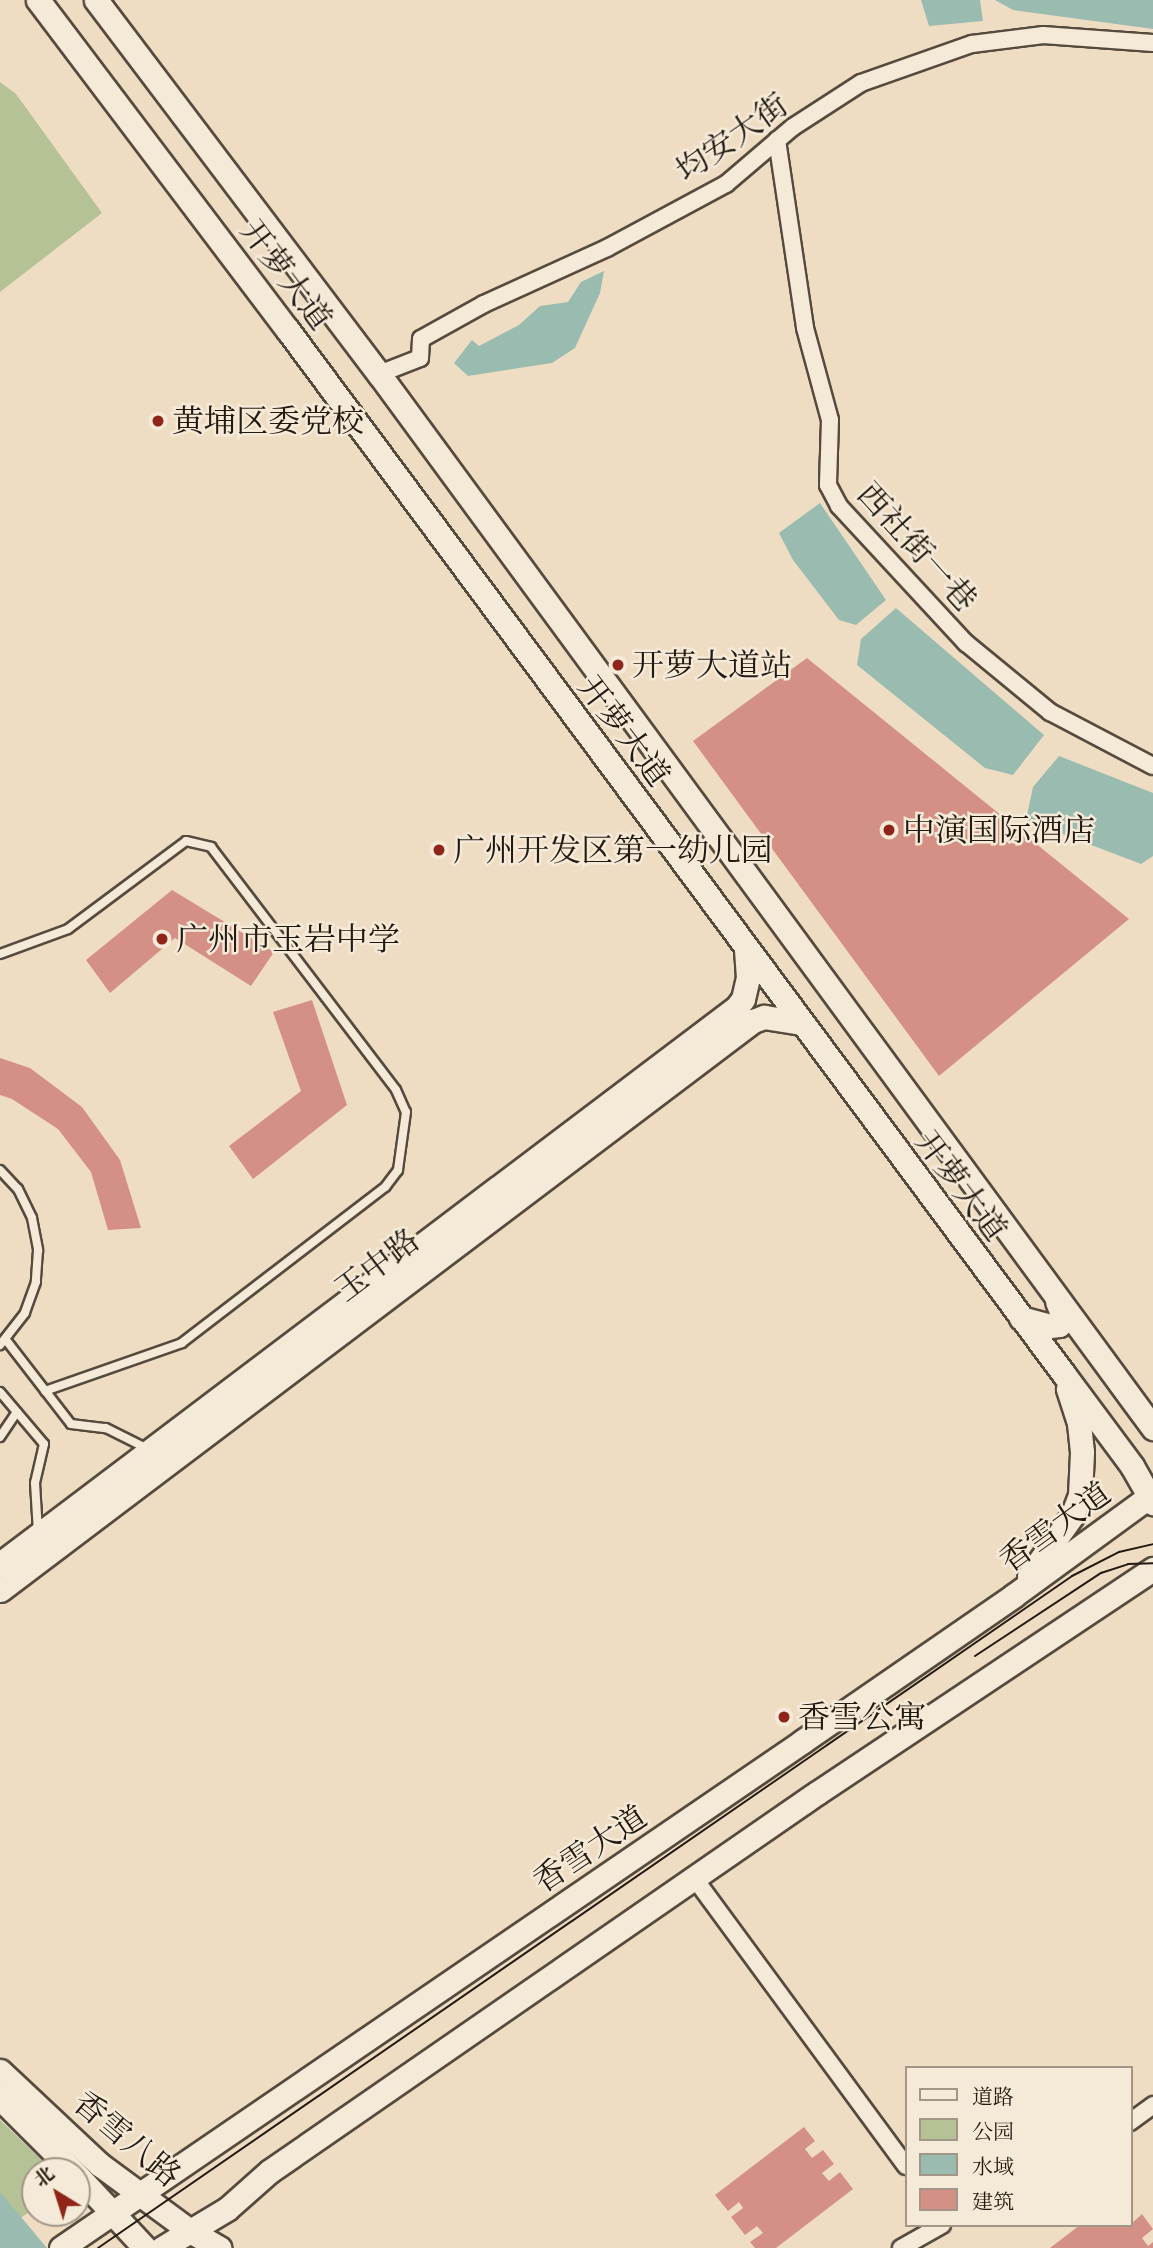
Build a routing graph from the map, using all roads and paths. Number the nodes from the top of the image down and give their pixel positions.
1 (38, 0) edge
2 (96, 0) edge
3 (1153, 43) edge
4 (777, 140) junction
5 (379, 374) junction
6 (1153, 766) edge
7 (746, 948) junction
8 (0, 954) edge
9 (802, 1023) junction
10 (0, 1170) edge
11 (1055, 1297) junction
12 (1021, 1318) junction
13 (3, 1343) edge
14 (1063, 1373) junction
15 (45, 1391) junction
16 (0, 1392) edge
17 (17, 1412) junction
18 (1153, 1428) edge
19 (0, 1437) edge
20 (150, 1451) junction
21 (1152, 1498) edge
22 (38, 1535) junction
23 (0, 1564) edge
24 (1153, 1569) edge
25 (0, 1590) edge
26 (1153, 1590) edge
27 (1013, 1596) junction
28 (1107, 1599) junction
29 (695, 1878) junction
30 (0, 2071) edge
31 (0, 2098) edge
32 (1153, 2105) edge
33 (1132, 2121) edge
34 (59, 2157) edge
35 (904, 2163) edge
36 (91, 2190) edge
37 (139, 2194) junction
38 (112, 2213) junction
39 (938, 2227) edge
40 (190, 2231) junction
41 (63, 2247) edge
42 (145, 2248) edge
43 (162, 2248) edge
44 (219, 2248) edge
45 (901, 2248) edge

1 - 7 main road, 开萝大道
2 - 5 main road, 开萝大道
3 - 4 street, 均安大街
4 - 5 street, 均安大街
4 - 6 street, 西社街一巷
5 - 11 main road, 开萝大道
7 - 9 main road, 开萝大道
7 - 20 main road, 玉中路
8 - 15 lane
9 - 12 main road, 开萝大道
9 - 25 main road, 玉中路
10 - 13 lane
11 - 12 main road
11 - 18 main road, 开萝大道
12 - 14 main road, 开萝大道
13 - 15 lane
14 - 21 main road, 开萝大道
14 - 27 main road
15 - 20 lane
16 - 17 lane
17 - 19 lane
17 - 22 lane
20 - 22 main road, 玉中路
21 - 27 main road, 香雪大道
22 - 23 main road, 玉中路
24 - 28 main road
26 - 28 main road
27 - 37 main road, 香雪大道
28 - 29 main road
29 - 35 street
29 - 40 main road
30 - 37 main road, 香雪八路
31 - 34 main road, 香雪八路
32 - 33 street
36 - 38 main road, 香雪八路
37 - 38 main road, 香雪大道
37 - 40 main road, 香雪八路
38 - 41 main road, 香雪大道
38 - 42 main road, 香雪八路
39 - 45 street
40 - 43 main road
40 - 44 main road, 香雪八路

